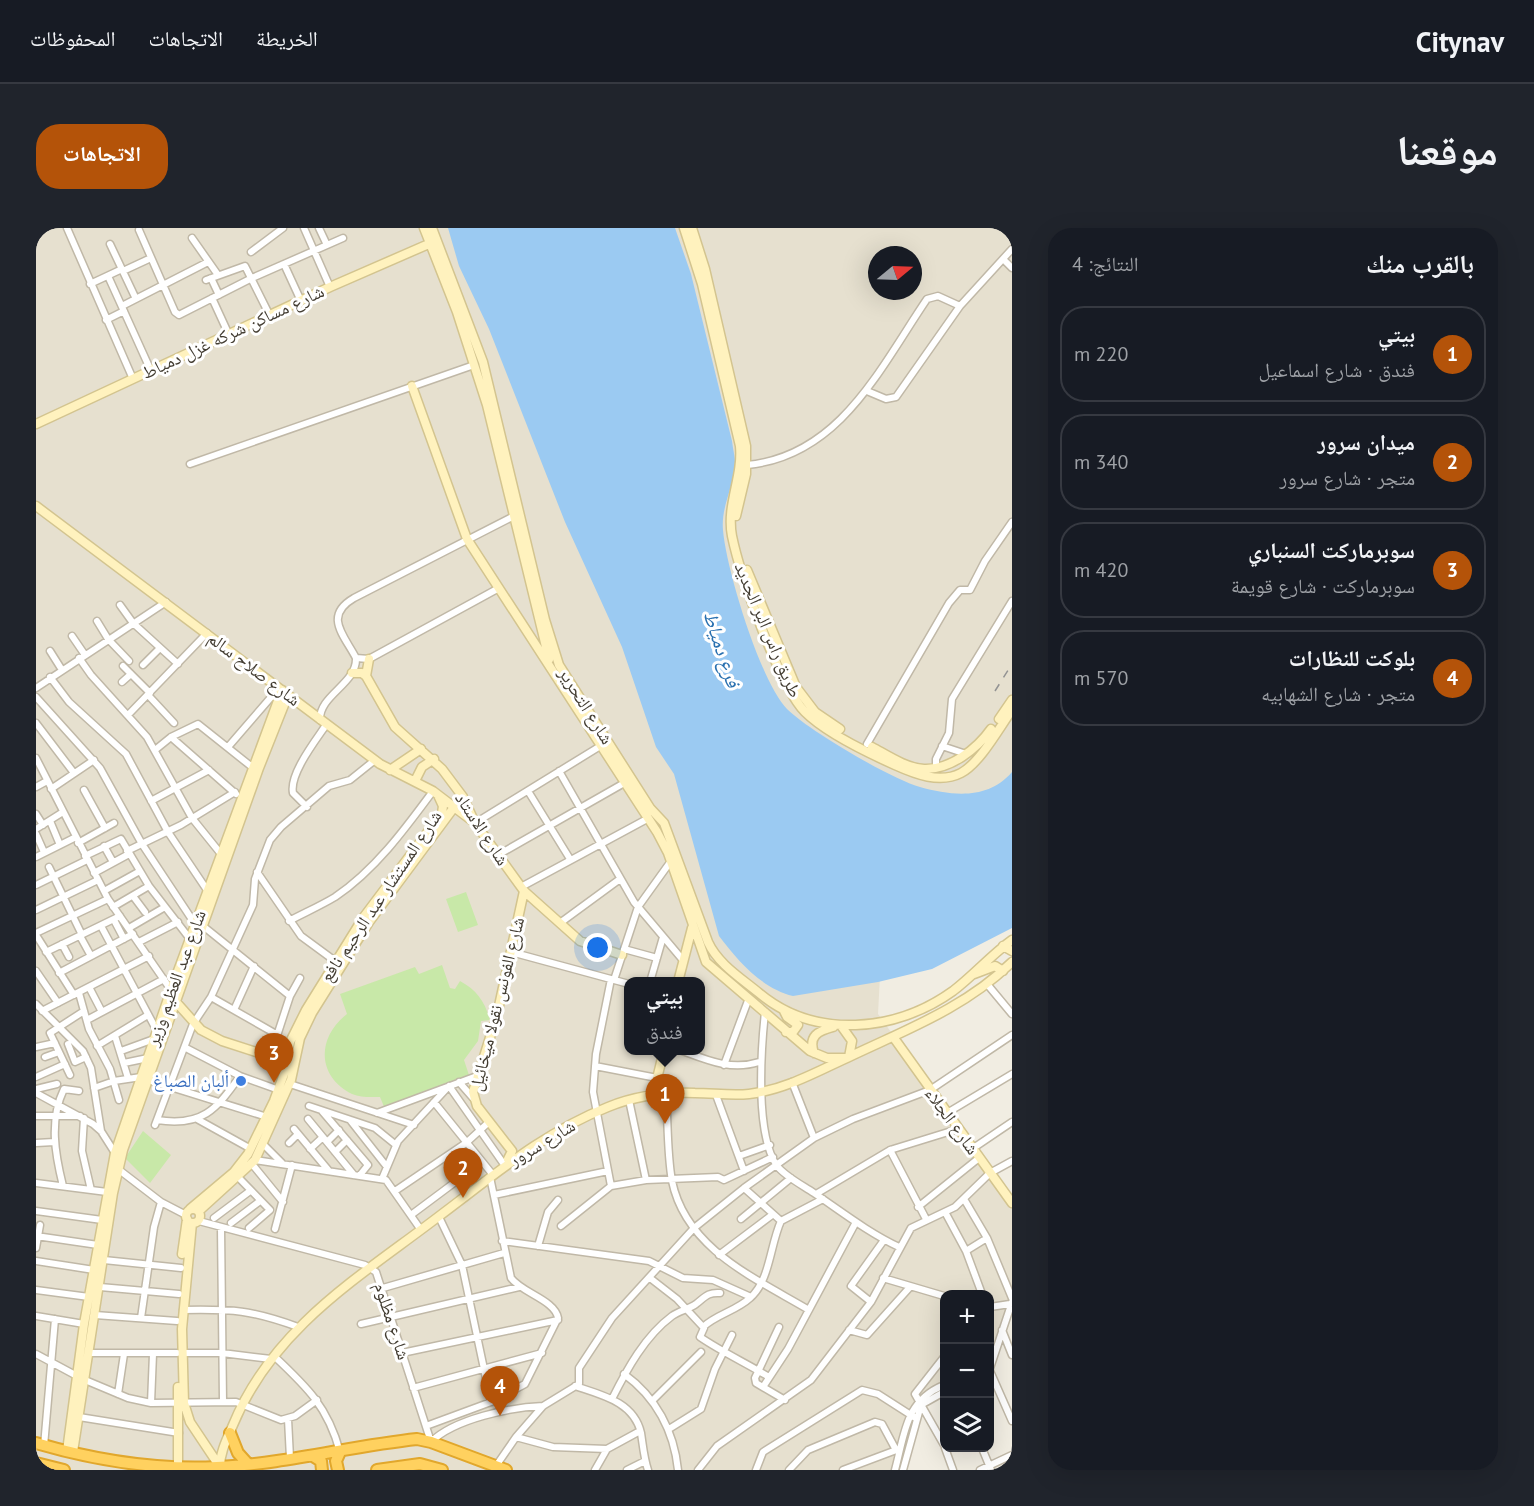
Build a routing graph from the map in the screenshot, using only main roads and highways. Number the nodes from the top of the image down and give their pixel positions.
1 (230, 1433) road end
2 (40, 1445) edge
3 (340, 1452) junction
4 (313, 1456) junction
5 (36, 1463) edge
6 (248, 1463) junction
7 (501, 1468) edge
8 (64, 1470) edge
9 (322, 1470) edge
10 (338, 1470) edge
11 (377, 1470) edge
12 (442, 1470) edge

1 - 6 highway
2 - 6 highway
3 - 4 highway
3 - 7 highway
3 - 10 highway
4 - 6 highway
4 - 9 highway
5 - 8 highway
11 - 12 highway

